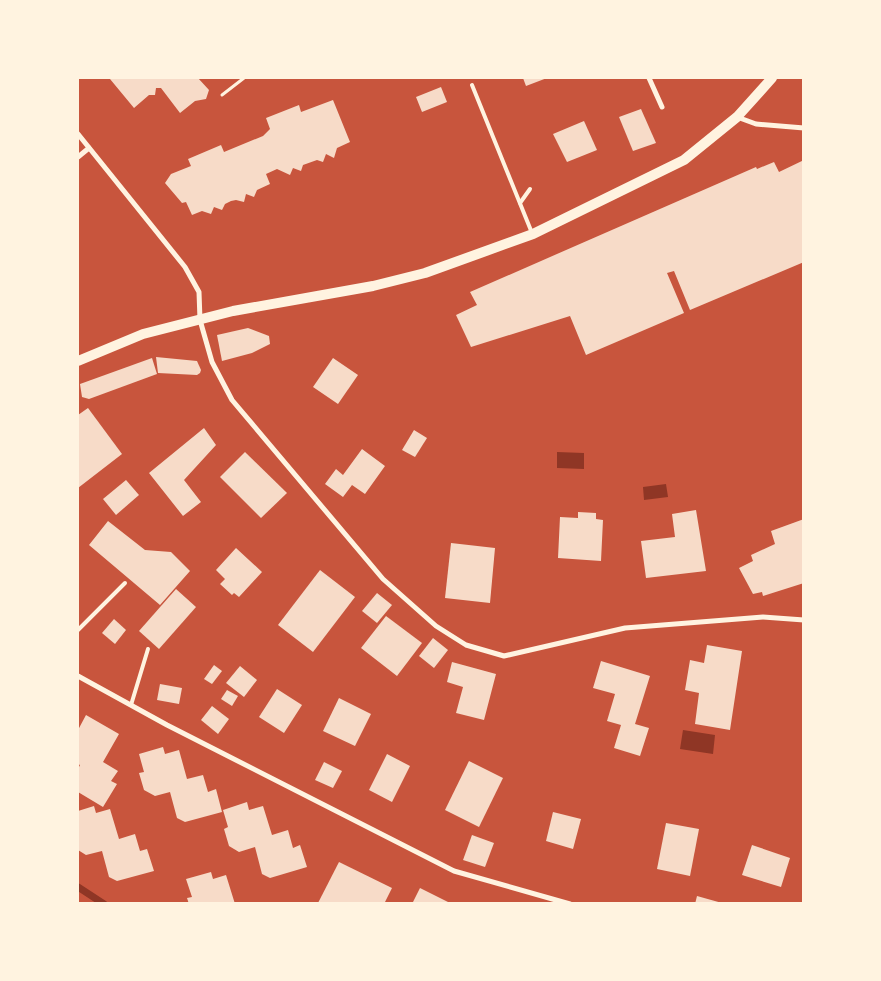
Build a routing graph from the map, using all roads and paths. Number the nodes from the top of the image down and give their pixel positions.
1 (244, 78) edge
2 (649, 78) edge
3 (772, 78) edge
4 (237, 79) edge
5 (472, 84) dead end
6 (222, 95) dead end
7 (662, 107) dead end
8 (737, 117) junction
9 (804, 128) edge
10 (78, 134) edge
11 (89, 148) junction
12 (78, 156) edge
13 (530, 190) dead end
14 (520, 203) junction
15 (533, 234) junction
16 (200, 320) junction
17 (78, 361) edge
18 (125, 583) dead end
19 (804, 620) edge
20 (78, 630) edge
21 (148, 649) dead end
22 (78, 677) edge
23 (131, 705) junction
24 (570, 904) edge

1 - 4 path
2 - 7 street
3 - 8 main road
4 - 6 path
5 - 14 lane
8 - 9 street
8 - 15 main road
10 - 11 street
11 - 12 street
11 - 16 street
13 - 14 lane
14 - 15 lane
15 - 16 main road
16 - 17 main road
16 - 19 street
18 - 20 lane
21 - 23 lane
22 - 23 street
23 - 24 street

